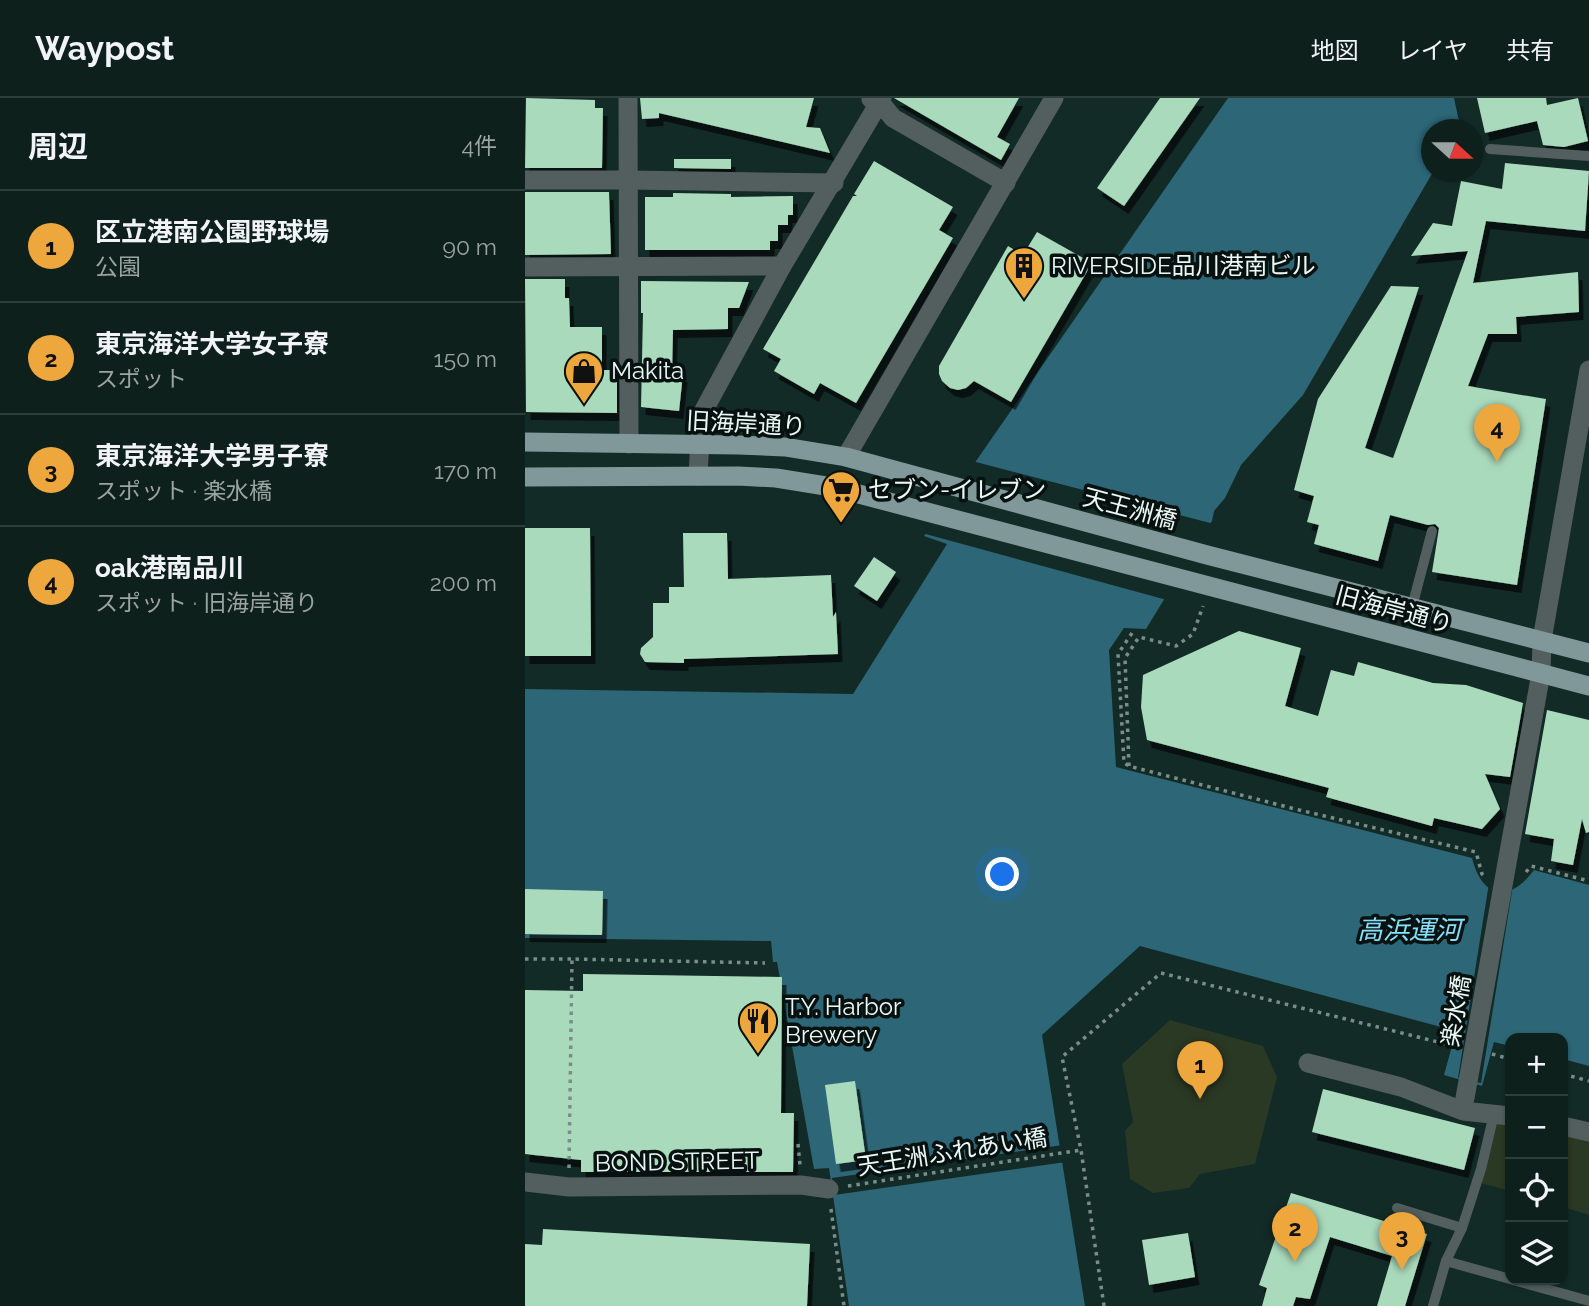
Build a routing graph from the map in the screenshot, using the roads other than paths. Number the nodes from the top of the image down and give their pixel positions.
1 (628, 98) edge
2 (1054, 98) edge
3 (877, 99) edge
4 (1490, 149) dead end
5 (1589, 156) edge
6 (525, 180) edge
7 (628, 180) junction
8 (834, 183) junction
9 (1006, 183) junction
10 (782, 266) junction
11 (525, 267) edge
12 (628, 267) junction
13 (1589, 370) edge
14 (525, 442) edge
15 (629, 444) junction
16 (699, 444) junction
17 (846, 457) junction
18 (698, 476) junction
19 (525, 477) edge
20 (959, 488) joint
21 (1432, 531) dead end
22 (1207, 555) joint
23 (1412, 607) junction
24 (1542, 640) junction
25 (1589, 653) edge
26 (1541, 673) junction
27 (1589, 686) edge
28 (1308, 1063) dead end
29 (1464, 1104) junction
30 (1502, 1115) edge
31 (1568, 1127) edge
32 (1589, 1132) edge
33 (525, 1182) edge
34 (829, 1189) road end
35 (1397, 1208) dead end
36 (1462, 1228) junction
37 (1446, 1261) junction
38 (1505, 1277) edge
39 (1533, 1285) edge
40 (1589, 1301) edge
41 (1433, 1306) edge

1 - 7 street
2 - 9 street
3 - 8 street
3 - 9 street
4 - 5 lane
6 - 7 street
7 - 8 street
7 - 12 street
8 - 10 street
9 - 17 street
10 - 12 street
10 - 16 street
11 - 12 street
12 - 15 street
13 - 24 street, 楽水橋
14 - 15 main road, 旧海岸通り
15 - 16 main road, 旧海岸通り
16 - 17 main road, 旧海岸通り
16 - 18 street
17 - 20 main road, 旧海岸通り
18 - 19 main road
18 - 26 main road, 旧海岸通り
20 - 22 main road, 天王洲橋
21 - 23 lane
22 - 23 main road, 旧海岸通り
23 - 24 main road, 旧海岸通り
24 - 25 main road, 旧海岸通り
24 - 26 street, 楽水橋
26 - 27 main road, 旧海岸通り
26 - 29 street, 楽水橋
28 - 29 street
29 - 30 street
30 - 36 lane
31 - 32 street
33 - 34 street, BOND STREET
35 - 36 lane
36 - 37 lane
37 - 38 lane
37 - 41 lane
39 - 40 lane

